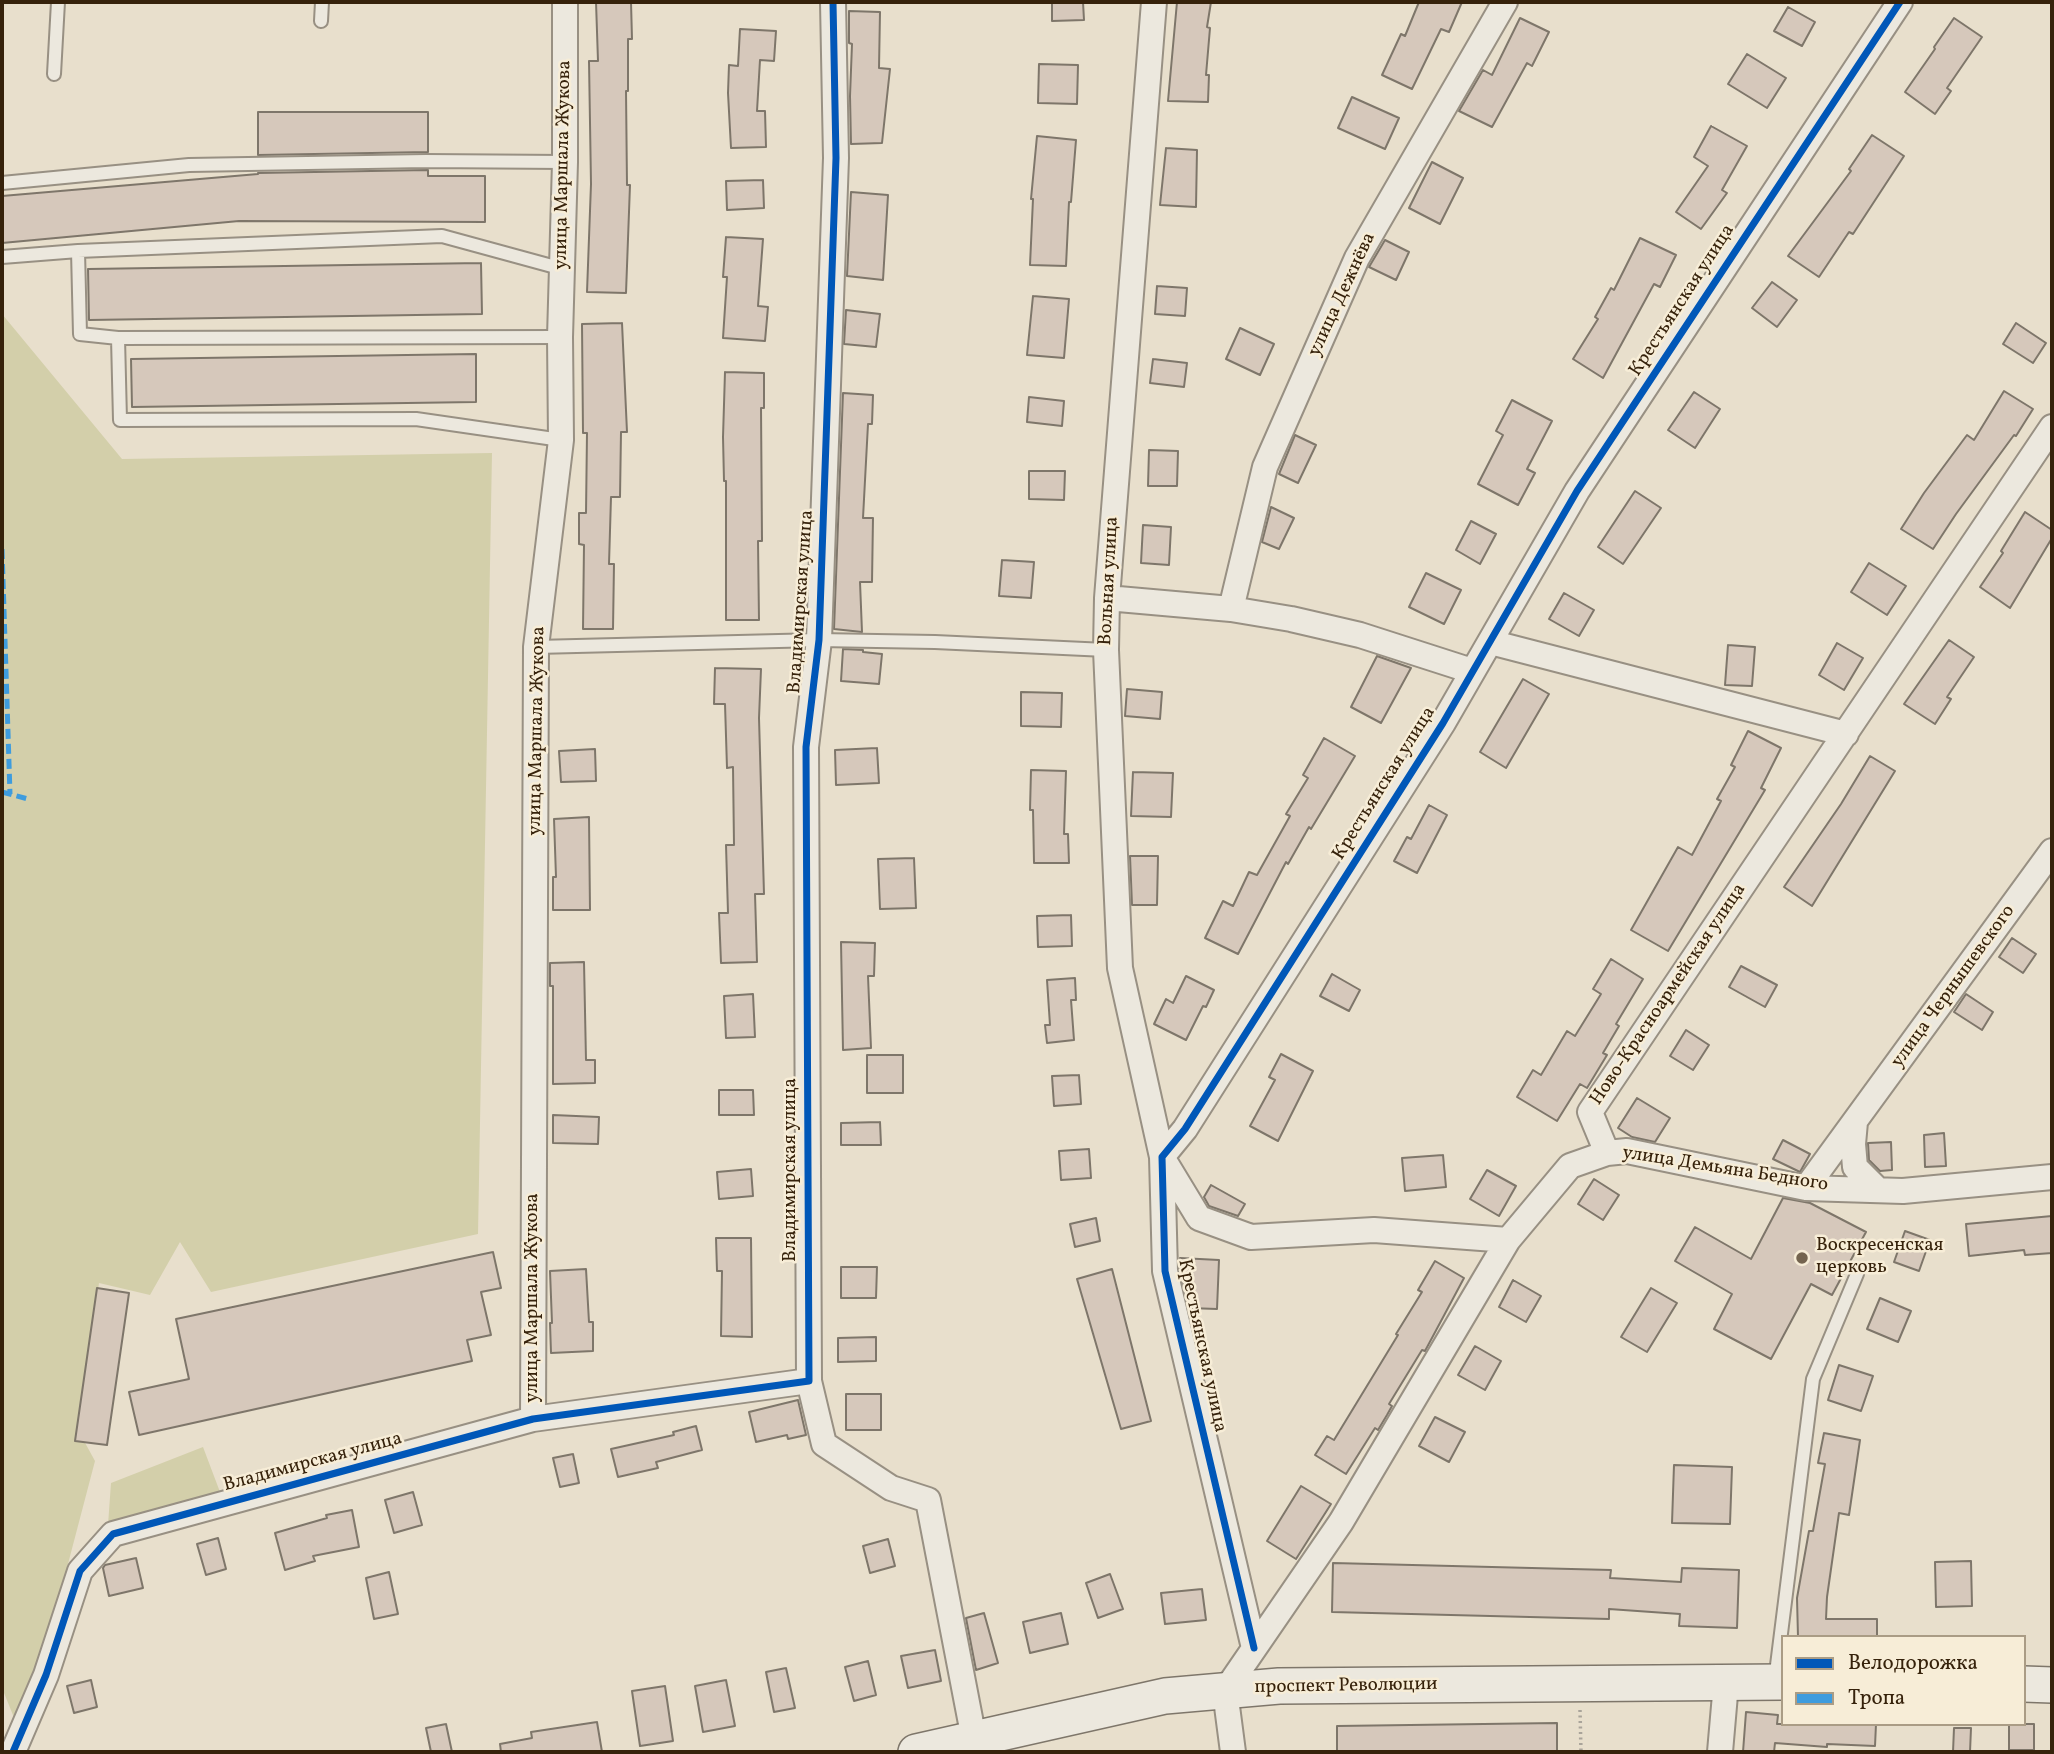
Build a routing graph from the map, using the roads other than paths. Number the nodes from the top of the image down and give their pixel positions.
1 (58, 2) edge
2 (322, 2) edge
3 (565, 2) edge
4 (833, 2) edge
5 (1154, 2) edge
6 (1505, 2) edge
7 (1900, 2) edge
8 (321, 21) dead end
9 (54, 74) dead end
10 (565, 162) junction
11 (2, 183) edge
12 (78, 251) junction
13 (2, 257) edge
14 (563, 269) junction
15 (560, 337) junction
16 (118, 338) junction
17 (2052, 427) edge
18 (561, 440) junction
19 (1107, 598) junction
20 (1231, 608) junction
21 (819, 640) junction
22 (1490, 642) junction
23 (536, 647) junction
24 (1106, 650) junction
25 (1472, 671) junction
26 (1846, 734) junction
27 (2052, 851) edge
28 (1855, 1122) junction
29 (1607, 1153) junction
30 (1162, 1157) junction
31 (2052, 1177) edge
32 (1806, 1188) junction
33 (1878, 1190) junction
34 (1508, 1240) junction
35 (1857, 1274) dead end
36 (809, 1381) junction
37 (533, 1419) junction
38 (1784, 1635) edge
39 (1254, 1648) junction
40 (1781, 1664) edge
41 (1779, 1682) edge
42 (1726, 1683) junction
43 (2026, 1684) edge
44 (2052, 1685) edge
45 (1225, 1690) junction
46 (974, 1739) junction
47 (13, 1752) edge
48 (916, 1752) edge
49 (1233, 1752) edge
50 (1720, 1752) edge

1 - 9 lane
2 - 8 lane
3 - 10 street, улица Маршала Жукова
4 - 21 street, Владимирская улица
5 - 19 street, Вольная улица
6 - 20 street, улица Дежнёва
7 - 22 street, Крестьянская улица
10 - 11 lane
10 - 14 street, улица Маршала Жукова
12 - 13 lane
12 - 14 lane
12 - 16 lane
14 - 15 street, улица Маршала Жукова
15 - 16 lane
15 - 18 street, улица Маршала Жукова
16 - 18 lane
17 - 26 street, Ново-Красноармейская улица
18 - 23 street, улица Маршала Жукова
19 - 20 street
19 - 24 street, Вольная улица
20 - 25 street
21 - 23 lane
21 - 24 lane
21 - 36 street, Владимирская улица
22 - 25 street, Крестьянская улица
22 - 26 street
23 - 37 street, улица Маршала Жукова
24 - 30 street, Вольная улица
25 - 30 street, Крестьянская улица
26 - 29 street, Ново-Красноармейская улица
27 - 28 street, улица Чернышевского
28 - 32 street, улица Чернышевского
28 - 33 street
29 - 32 street, улица Демьяна Бедного
29 - 34 street
30 - 34 street
30 - 39 street, Крестьянская улица
31 - 33 street, улица Демьяна Бедного
32 - 33 street, улица Демьяна Бедного
34 - 39 street
35 - 38 lane
36 - 37 street, Владимирская улица
36 - 46 street, Владимирская улица
37 - 47 street, Владимирская улица
39 - 45 street
40 - 41 lane
41 - 42 street, проспект Революции
42 - 45 street, проспект Революции
42 - 50 street
43 - 44 street
45 - 46 street, проспект Революции
45 - 49 street
46 - 48 street, проспект Революции

